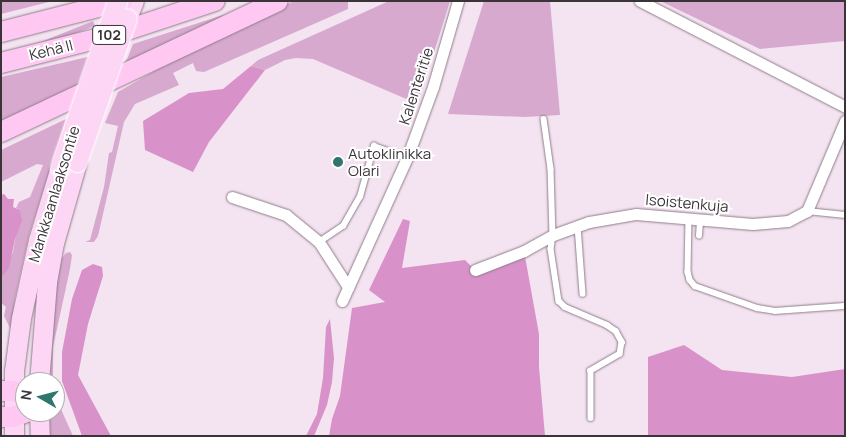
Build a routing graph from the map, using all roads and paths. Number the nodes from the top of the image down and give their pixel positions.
1 (117, 1) edge
2 (122, 1) edge
3 (134, 1) edge
4 (215, 1) edge
5 (278, 1) edge
6 (458, 1) edge
7 (640, 1) edge
8 (1, 32) edge
9 (1, 63) edge
10 (845, 107) edge
11 (544, 119) dead end
12 (845, 120) edge
13 (1, 132) edge
14 (407, 158) junction
15 (69, 164) junction
16 (232, 197) dead end
17 (807, 211) junction
18 (845, 215) edge
19 (694, 220) junction
20 (578, 226) junction
21 (553, 235) junction
22 (699, 236) dead end
23 (319, 242) junction
24 (475, 270) dead end
25 (348, 287) junction
26 (583, 294) dead end
27 (342, 300) dead end
28 (844, 306) edge
29 (40, 372) edge
30 (13, 393) edge
31 (591, 418) dead end
32 (14, 420) edge
33 (39, 422) edge
34 (40, 436) edge

1 - 15 main road, Mankkaanlaaksontie, bridge
2 - 8 highway, Kehä II / 102
3 - 15 main road, Mankkaanlaaksontie, bridge
4 - 9 highway, Kehä II / 102
5 - 13 highway
6 - 14 street, Kalenteritie
7 - 10 street
11 - 21 lane
12 - 17 street
14 - 23 lane
14 - 25 street, Kalenteritie
15 - 29 main road, Mankkaanlaaksontie
15 - 30 main road, Mankkaanlaaksontie
16 - 23 street
17 - 18 lane
17 - 19 street, Isoistenkuja
19 - 20 street, Isoistenkuja
19 - 22 lane
19 - 28 lane
20 - 21 street, Isoistenkuja
20 - 26 lane
21 - 24 street, Isoistenkuja
21 - 31 lane
23 - 25 street
25 - 27 street, Kalenteritie
30 - 32 main road, Mankkaanlaaksontie
33 - 34 main road

